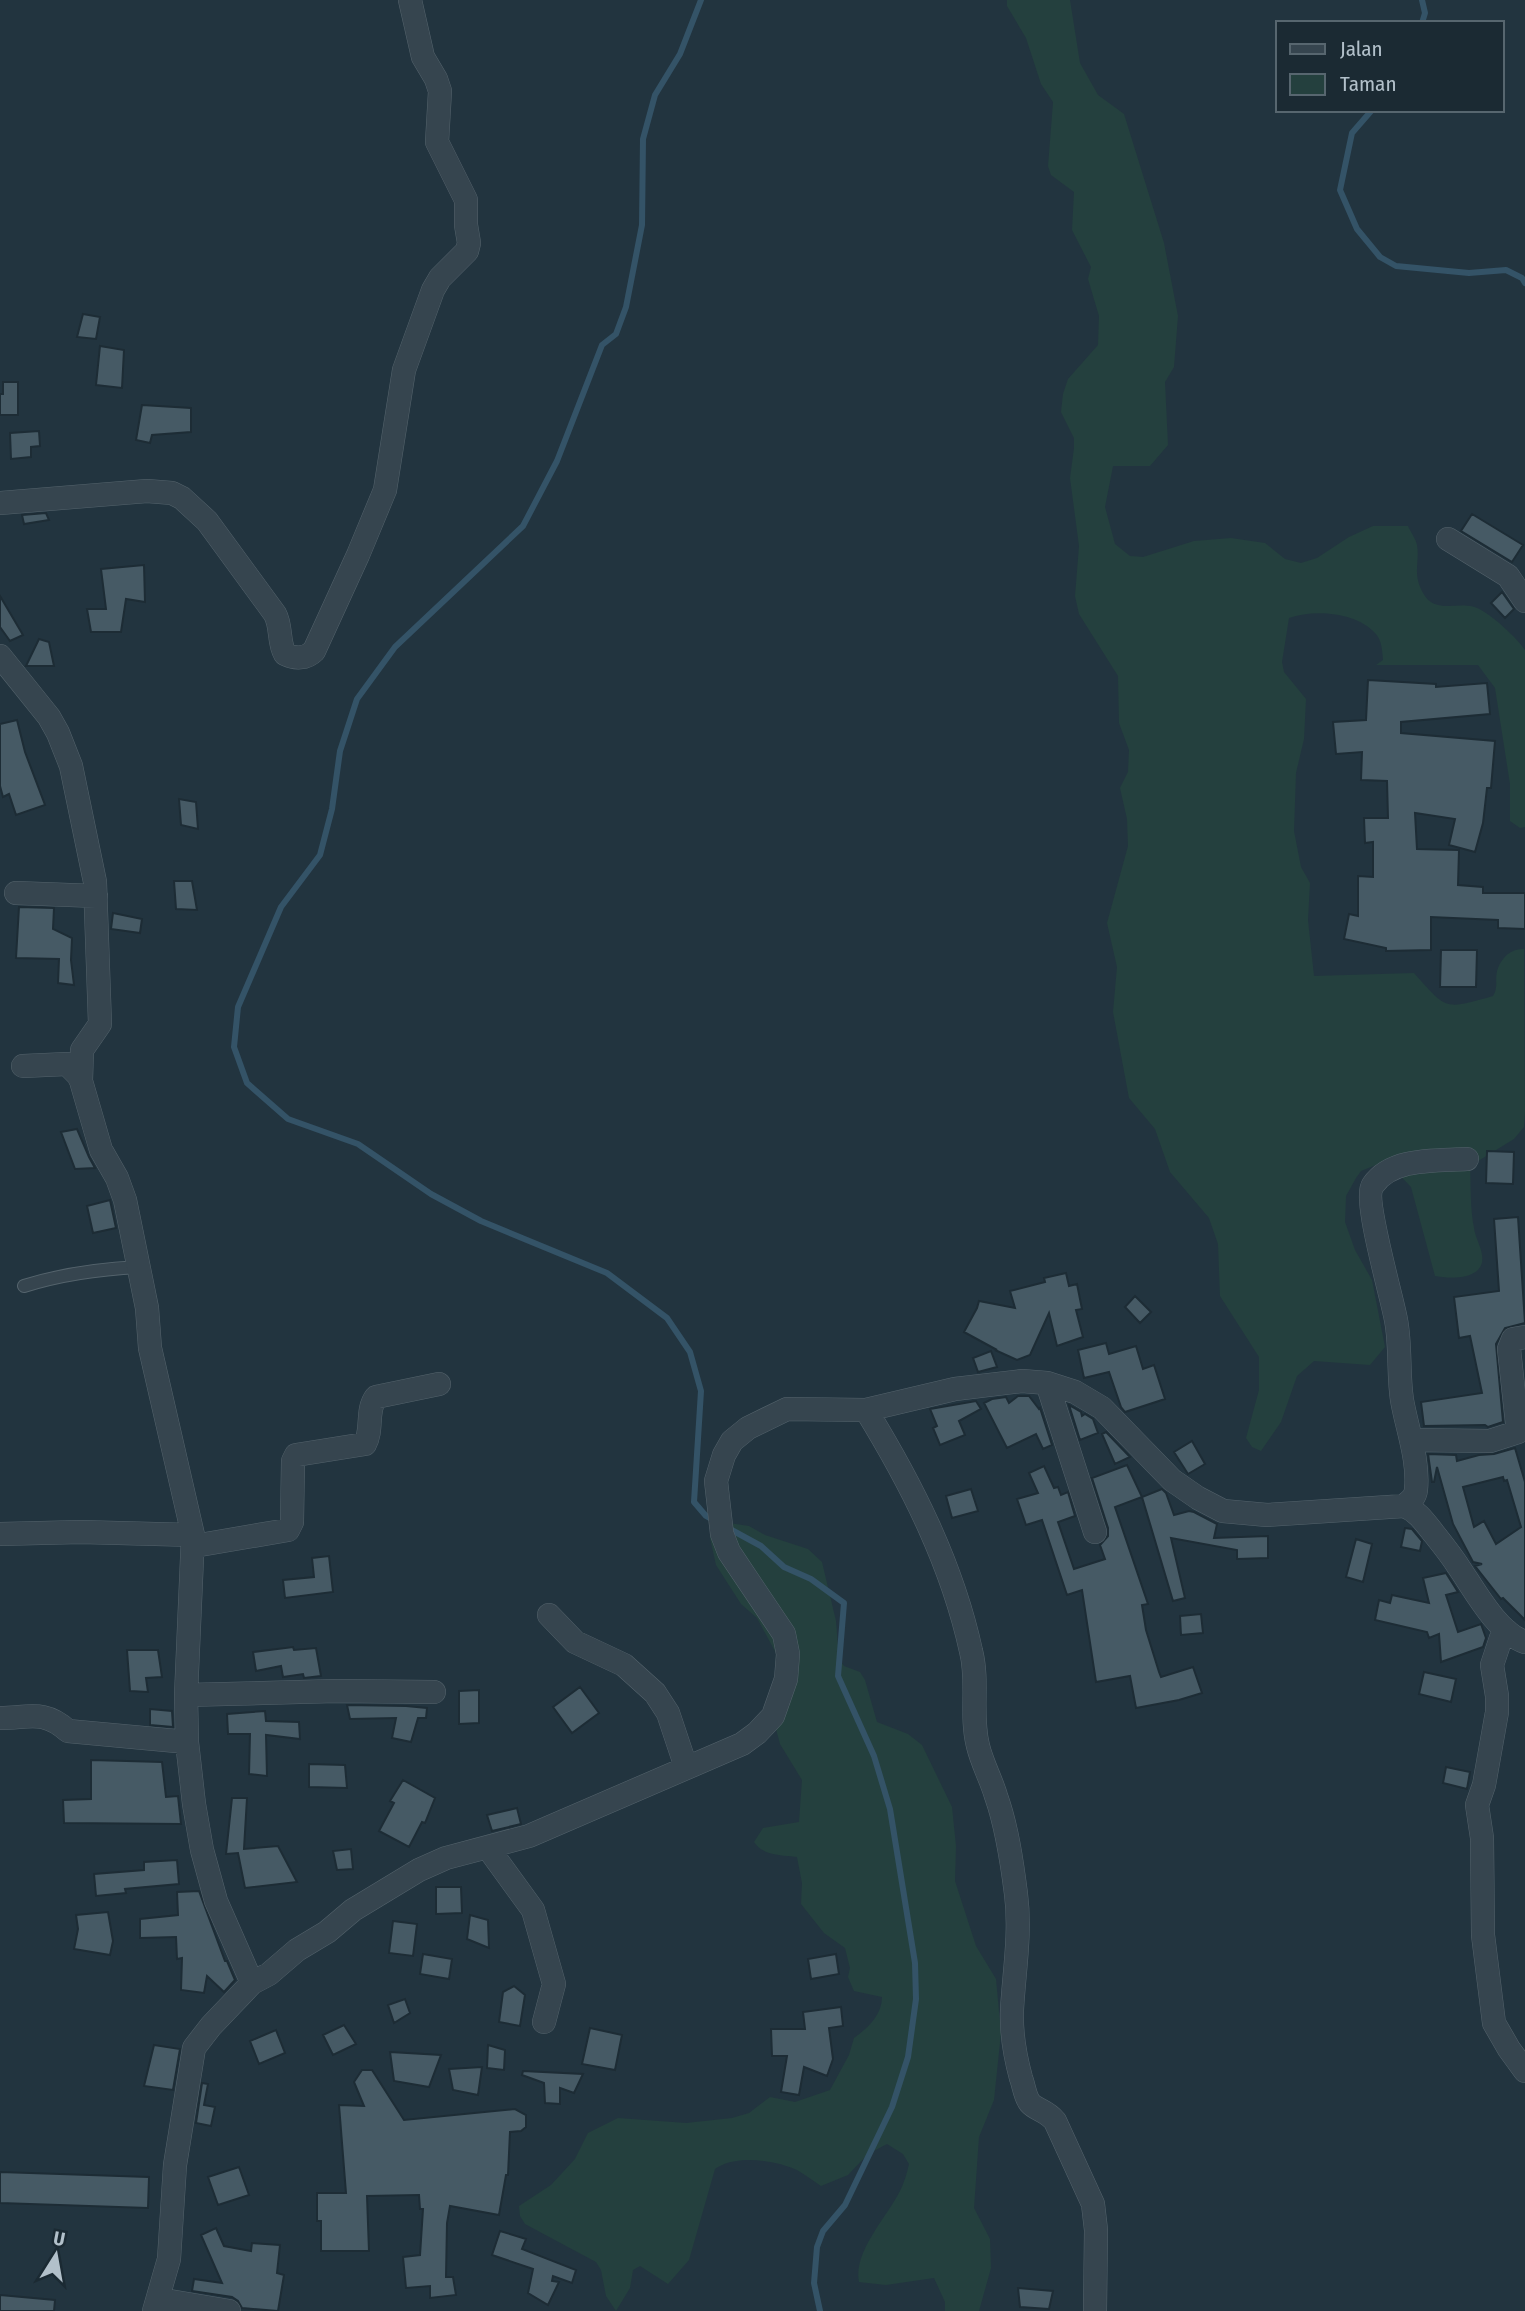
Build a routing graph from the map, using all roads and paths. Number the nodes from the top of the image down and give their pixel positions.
1 (411, 0) edge
2 (0, 503) edge
3 (1448, 539) dead end
4 (1525, 601) edge
5 (0, 656) edge
6 (16, 893) dead end
7 (96, 897) junction
8 (23, 1066) dead end
9 (81, 1081) junction
10 (1467, 1159) dead end
11 (139, 1267) junction
12 (24, 1286) dead end
13 (1525, 1337) edge
14 (1047, 1383) junction
15 (439, 1384) dead end
16 (866, 1410) junction
17 (1411, 1440) junction
18 (1404, 1506) junction
19 (1095, 1532) dead end
20 (0, 1534) edge
21 (194, 1541) junction
22 (549, 1615) dead end
23 (1516, 1636) edge
24 (434, 1692) dead end
25 (186, 1695) junction
26 (0, 1718) edge
27 (187, 1742) junction
28 (686, 1767) junction
29 (488, 1848) junction
30 (252, 1983) junction
31 (544, 2022) dead end
32 (1525, 2071) edge
33 (156, 2305) edge
34 (229, 2311) edge
35 (1095, 2311) edge

1 - 2 street
3 - 4 street
5 - 7 street
6 - 7 street
7 - 9 street
8 - 9 street
9 - 11 street
10 - 17 street
11 - 12 lane
11 - 21 street
13 - 17 street
14 - 16 street
14 - 18 street
14 - 19 street
15 - 21 street
16 - 28 street
16 - 35 street
17 - 18 street
18 - 23 street
20 - 21 street
21 - 25 street
22 - 28 street
23 - 32 street
24 - 25 street
25 - 27 street
26 - 27 street
27 - 30 street
28 - 29 street
29 - 30 street
29 - 31 street
30 - 33 street
33 - 34 street

